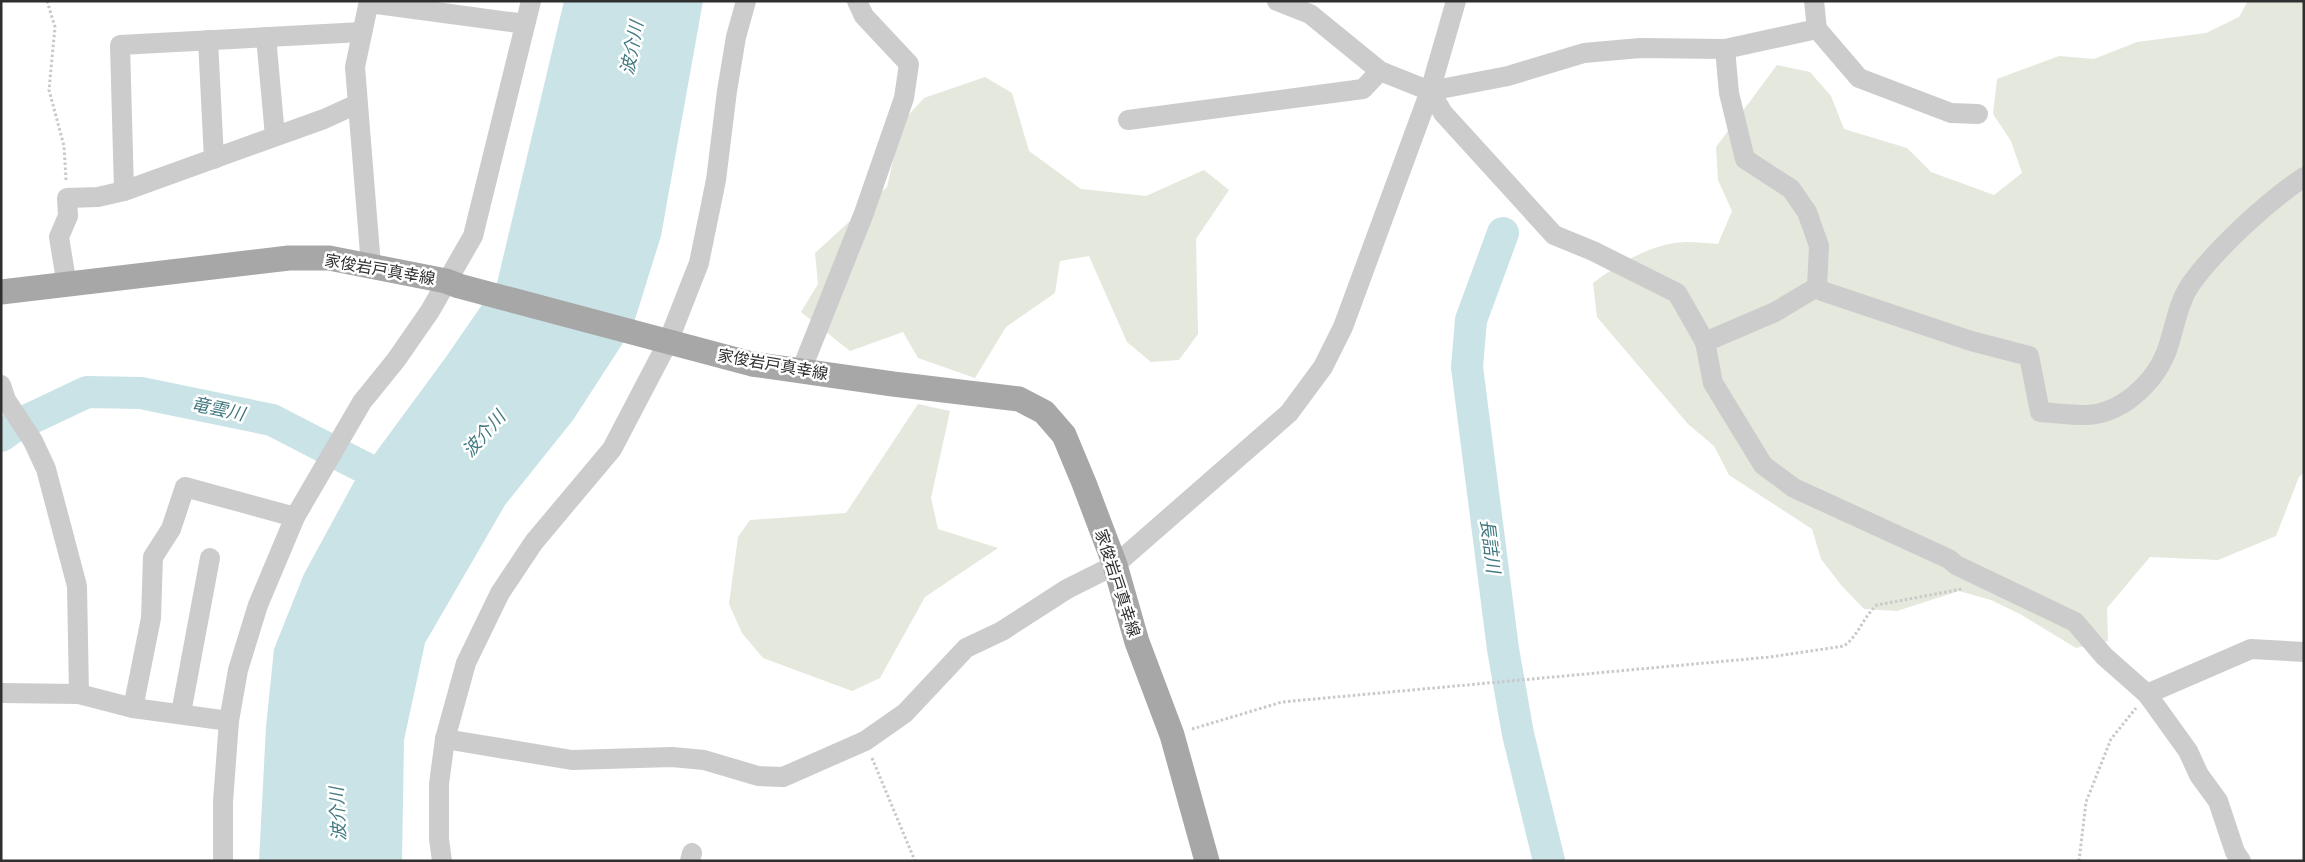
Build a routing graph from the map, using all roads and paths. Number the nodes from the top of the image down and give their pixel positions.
1 (47, 1) edge
2 (531, 1) edge
3 (746, 1) edge
4 (857, 1) edge
5 (1277, 1) edge
6 (1456, 1) edge
7 (1814, 1) edge
8 (369, 2) edge
9 (525, 24) junction
10 (1817, 29) junction
11 (362, 32) junction
12 (266, 37) junction
13 (208, 40) junction
14 (1725, 49) junction
15 (1380, 71) junction
16 (1430, 91) junction
17 (357, 104) junction
18 (1978, 114) dead end
19 (1128, 120) dead end
20 (276, 136) junction
21 (214, 159) junction
22 (2304, 177) edge
23 (124, 191) junction
24 (67, 198) junction
25 (371, 266) junction
26 (452, 284) junction
27 (67, 286) junction
28 (1817, 287) junction
29 (1, 292) edge
30 (663, 340) junction
31 (1705, 342) junction
32 (801, 371) junction
33 (4, 393) edge
34 (295, 517) junction
35 (210, 558) dead end
36 (1115, 566) junction
37 (1994, 583) junction
38 (2304, 652) edge
39 (1, 693) edge
40 (79, 694) junction
41 (2147, 694) junction
42 (133, 708) junction
43 (181, 713) junction
44 (229, 721) junction
45 (1172, 735) junction
46 (445, 739) junction
47 (865, 741) junction
48 (223, 861) edge
49 (442, 861) edge
50 (915, 861) edge
51 (1207, 861) edge
52 (2079, 861) edge
53 (2241, 861) edge

1 - 24 path
2 - 9 street
3 - 30 street
4 - 32 street
5 - 15 street
6 - 16 street
7 - 10 street
8 - 9 street
8 - 11 street
9 - 26 street
10 - 14 street
10 - 18 street
11 - 12 street
11 - 17 street
12 - 13 street
12 - 20 street
13 - 21 street
13 - 23 street
14 - 16 street
14 - 28 street
15 - 16 street
15 - 19 street
16 - 31 street
16 - 36 street
17 - 20 street
17 - 25 street
20 - 21 street
21 - 23 street
22 - 28 street
23 - 24 street
24 - 27 street
25 - 26 main road, 家俊岩戸真幸線
25 - 27 main road, 家俊岩戸真幸線
26 - 30 main road, 家俊岩戸真幸線
26 - 34 street
27 - 29 main road, 家俊岩戸真幸線
28 - 31 street
30 - 32 main road, 家俊岩戸真幸線
30 - 46 street
31 - 37 street
32 - 36 main road, 家俊岩戸真幸線
33 - 40 street
34 - 42 street
34 - 44 street
35 - 43 street
36 - 45 main road, 家俊岩戸真幸線
36 - 47 street
37 - 41 street
37 - 45 path
38 - 41 street
39 - 40 street
40 - 42 street
41 - 52 path
41 - 53 street
42 - 43 street
43 - 44 street
44 - 48 street
45 - 51 main road, 家俊岩戸真幸線
46 - 47 street
46 - 49 street
47 - 50 path

